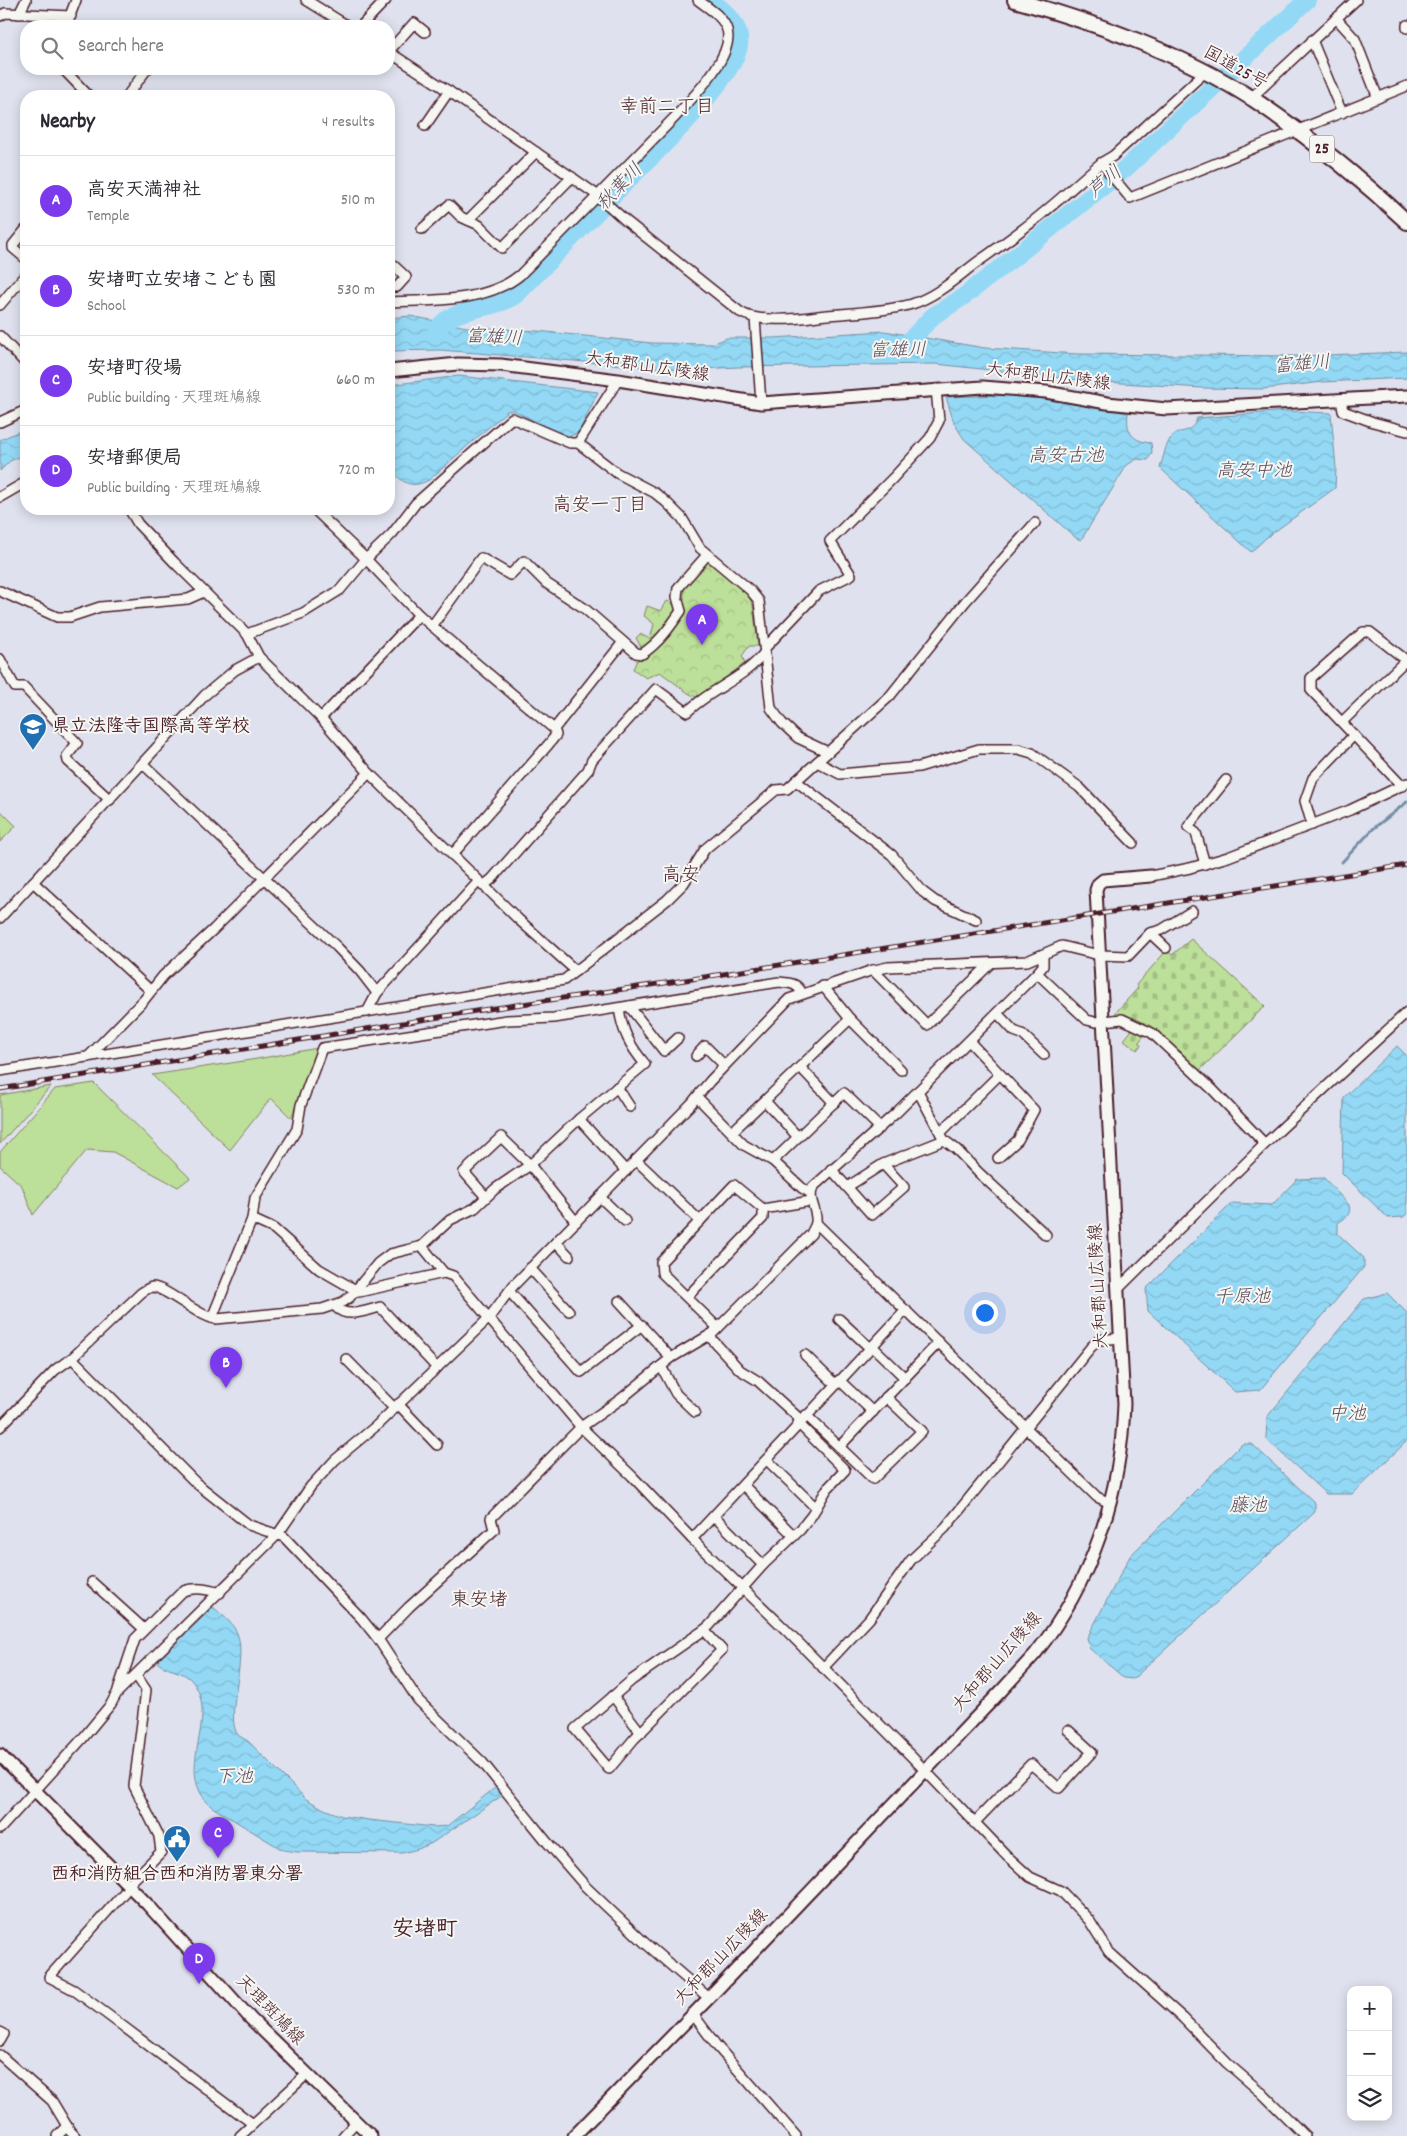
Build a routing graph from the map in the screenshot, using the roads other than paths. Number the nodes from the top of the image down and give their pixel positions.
1 (26, 0) edge
2 (76, 0) edge
3 (306, 0) edge
4 (386, 0) edge
5 (698, 0) edge
6 (1015, 0) edge
7 (1356, 0) edge
8 (19, 14) junction
9 (0, 16) edge
10 (71, 16) junction
11 (1336, 18) junction
12 (69, 20) edge
13 (338, 20) edge
14 (367, 20) edge
15 (425, 32) dead end
16 (1312, 40) junction
17 (395, 45) edge
18 (395, 56) edge
19 (1206, 74) junction
20 (70, 75) edge
21 (143, 75) edge
22 (1407, 86) edge
23 (83, 90) edge
24 (131, 90) edge
25 (449, 91) junction
26 (1251, 98) junction
27 (1378, 98) junction
28 (1342, 113) junction
29 (425, 126) dead end
30 (1298, 130) junction
31 (536, 152) junction
32 (1102, 165) junction
33 (572, 177) junction
34 (598, 195) junction
35 (468, 220) junction
36 (1407, 222) edge
37 (422, 229) dead end
38 (20, 236) edge
39 (20, 254) edge
40 (395, 267) edge
41 (20, 281) edge
42 (395, 287) edge
43 (395, 302) edge
44 (0, 305) edge
45 (755, 318) junction
46 (0, 336) edge
47 (20, 358) edge
48 (395, 369) edge
49 (618, 380) junction
50 (936, 389) junction
51 (1407, 396) edge
52 (1341, 399) junction
53 (761, 403) junction
54 (20, 413) edge
55 (0, 422) edge
56 (1407, 431) edge
57 (578, 443) junction
58 (20, 485) edge
59 (0, 497) edge
60 (133, 515) edge
61 (320, 515) edge
62 (1035, 523) dead end
63 (708, 555) junction
64 (366, 559) junction
65 (0, 591) edge
66 (204, 592) junction
67 (419, 614) junction
68 (432, 626) junction
69 (247, 634) junction
70 (623, 642) junction
71 (765, 650) junction
72 (259, 657) junction
73 (0, 659) edge
74 (321, 718) junction
75 (1342, 722) junction
76 (554, 729) junction
77 (1354, 735) junction
78 (828, 752) junction
79 (817, 762) junction
80 (143, 764) junction
81 (369, 773) junction
82 (1226, 780) dead end
83 (796, 781) junction
84 (1404, 784) edge
85 (110, 800) junction
86 (1312, 825) junction
87 (1133, 843) dead end
88 (452, 855) junction
89 (1205, 864) junction
90 (1151, 876) joint
91 (265, 878) junction
92 (33, 882) junction
93 (481, 884) junction
94 (1192, 910) dead end
95 (0, 918) edge
96 (976, 920) dead end
97 (1150, 933) junction
98 (1166, 948) dead end
99 (1043, 955) junction
100 (1099, 955) junction
101 (991, 963) junction
102 (873, 970) junction
103 (576, 972) junction
104 (1037, 973) junction
105 (823, 986) junction
106 (151, 991) junction
107 (377, 993) junction
108 (802, 993) junction
109 (629, 1006) junction
110 (619, 1008) junction
111 (367, 1012) junction
112 (1407, 1012) edge
113 (997, 1013) junction
114 (850, 1018) junction
115 (1104, 1021) junction
116 (678, 1038) dead end
117 (969, 1041) junction
118 (1044, 1055) dead end
119 (696, 1056) dead end
120 (87, 1058) junction
121 (724, 1065) junction
122 (800, 1067) junction
123 (901, 1070) dead end
124 (0, 1072) edge
125 (1000, 1074) junction
126 (617, 1087) junction
127 (918, 1091) junction
128 (697, 1097) junction
129 (764, 1101) junction
130 (834, 1103) junction
131 (630, 1107) dead end
132 (579, 1119) junction
133 (880, 1128) junction
134 (732, 1132) junction
135 (943, 1136) junction
136 (798, 1137) junction
137 (1264, 1144) junction
138 (998, 1158) dead end
139 (636, 1160) junction
140 (773, 1161) junction
141 (883, 1164) junction
142 (530, 1165) junction
143 (831, 1169) junction
144 (626, 1171) junction
145 (847, 1186) junction
146 (486, 1197) junction
147 (600, 1197) junction
148 (811, 1197) junction
149 (763, 1210) junction
150 (252, 1219) junction
151 (625, 1221) dead end
152 (700, 1221) junction
153 (576, 1222) junction
154 (816, 1223) junction
155 (1046, 1235) dead end
156 (556, 1242) junction
157 (422, 1246) junction
158 (569, 1256) dead end
159 (530, 1268) junction
160 (444, 1273) junction
161 (355, 1289) junction
162 (1118, 1289) junction
163 (508, 1291) junction
164 (687, 1297) junction
165 (619, 1301) dead end
166 (335, 1306) junction
167 (906, 1310) junction
168 (570, 1312) dead end
169 (212, 1318) junction
170 (488, 1319) junction
171 (839, 1319) dead end
172 (642, 1326) junction
173 (718, 1328) junction
174 (709, 1336) junction
175 (1120, 1338) junction
176 (939, 1342) junction
177 (871, 1347) junction
178 (805, 1355) dead end
179 (72, 1358) junction
180 (672, 1358) junction
181 (346, 1359) dead end
182 (661, 1366) junction
183 (437, 1368) junction
184 (905, 1378) junction
185 (837, 1382) junction
186 (886, 1397) junction
187 (396, 1406) junction
188 (695, 1412) dead end
189 (873, 1412) junction
190 (802, 1419) junction
191 (0, 1427) edge
192 (580, 1427) junction
193 (1026, 1427) junction
194 (437, 1445) dead end
195 (840, 1446) junction
196 (767, 1460) junction
197 (743, 1485) junction
198 (1110, 1503) junction
199 (816, 1508) junction
200 (714, 1516) junction
201 (278, 1534) junction
202 (794, 1536) junction
203 (692, 1539) junction
204 (763, 1565) junction
205 (92, 1582) dead end
206 (742, 1589) junction
207 (220, 1593) junction
208 (144, 1629) junction
209 (704, 1630) junction
210 (378, 1639) junction
211 (823, 1668) junction
212 (136, 1675) junction
213 (117, 1693) junction
214 (613, 1696) junction
215 (1068, 1730) dead end
216 (641, 1733) junction
217 (0, 1755) edge
218 (925, 1772) junction
219 (35, 1790) junction
220 (974, 1823) junction
221 (0, 1829) edge
222 (128, 1886) junction
223 (709, 1998) junction
224 (693, 2014) junction
225 (0, 2032) edge
226 (0, 2041) edge
227 (0, 2055) edge
228 (307, 2074) junction
229 (356, 2122) junction
230 (253, 2124) junction
231 (67, 2126) junction
232 (57, 2136) edge
233 (75, 2136) edge
234 (240, 2136) edge
235 (343, 2136) edge
236 (371, 2136) edge
237 (574, 2136) edge
238 (796, 2136) edge
239 (1305, 2136) edge

1 - 8 street
2 - 10 street
3 - 13 street
4 - 14 street
5 - 34 street
6 - 19 highway, 国道25号 / 25
7 - 11 street
8 - 9 street
8 - 10 street
10 - 12 street
11 - 16 street
11 - 27 street
15 - 17 street
16 - 26 street
16 - 28 street
18 - 25 street
19 - 26 highway, 国道25号 / 25
19 - 32 street
20 - 23 street
21 - 24 street
22 - 27 street
25 - 29 street
25 - 31 street
26 - 30 highway, 国道25号 / 25
27 - 28 street
28 - 30 street
30 - 32 street
30 - 36 highway, 国道25号 / 25
31 - 33 street
31 - 35 street
32 - 45 street
33 - 34 street
33 - 35 street
34 - 43 street
34 - 45 street
35 - 37 street
38 - 39 street
40 - 42 street
41 - 44 street
45 - 53 street
46 - 47 street
48 - 49 main road, 大和郡山広陵線
49 - 53 main road, 大和郡山広陵線
49 - 57 street
50 - 52 main road, 大和郡山広陵線
50 - 53 main road, 大和郡山広陵線
50 - 71 street
51 - 52 main road, 大和郡山広陵線
52 - 56 street
54 - 55 street
57 - 63 street
57 - 64 street
58 - 59 street
60 - 66 street
61 - 64 street
62 - 78 street
63 - 70 street
63 - 71 street
64 - 67 street
64 - 69 street
65 - 66 street
66 - 69 street
67 - 68 street
67 - 74 street
68 - 70 street
68 - 76 street
69 - 72 street
70 - 76 street
71 - 78 street
71 - 93 street
72 - 74 street
72 - 80 street
73 - 85 street
74 - 81 street
75 - 75 street
75 - 77 street
76 - 88 street
77 - 84 street
77 - 86 street
78 - 79 street
79 - 83 street
79 - 87 street
80 - 85 street
80 - 91 street
81 - 88 street
81 - 91 street
82 - 89 street
83 - 96 street
83 - 103 street
84 - 86 street
85 - 92 street
86 - 89 street
88 - 93 street
89 - 90 street
90 - 100 main road, 大和郡山広陵線
91 - 106 street
91 - 107 street
92 - 95 street
92 - 106 street
93 - 103 street
93 - 107 street
94 - 97 street
97 - 98 street
97 - 100 street
99 - 100 street
99 - 101 street
99 - 104 street
100 - 115 main road, 大和郡山広陵線
101 - 102 street
101 - 102 street
102 - 105 street
103 - 111 street
104 - 113 street
104 - 115 street
105 - 108 street
105 - 114 street
106 - 120 street
107 - 111 street
108 - 109 street
108 - 121 street
109 - 110 street
109 - 116 street
110 - 126 street
110 - 150 street
111 - 120 street
112 - 137 street
113 - 117 street
113 - 118 street
114 - 122 street
114 - 123 street
115 - 137 street
115 - 162 main road, 大和郡山広陵線
117 - 125 street
117 - 127 street
119 - 121 street
120 - 124 street
121 - 128 street
122 - 129 street
122 - 130 street
125 - 135 street
125 - 138 street
126 - 131 street
126 - 132 street
127 - 133 street
127 - 135 street
128 - 134 street
128 - 139 street
129 - 134 street
129 - 136 street
130 - 133 street
130 - 136 street
132 - 142 street
132 - 144 street
133 - 143 street
134 - 140 street
135 - 141 street
135 - 155 street
136 - 140 street
137 - 162 street
139 - 144 street
139 - 152 street
140 - 148 street
141 - 145 street
141 - 145 street
142 - 146 street
142 - 146 street
142 - 153 street
143 - 145 street
143 - 148 street
144 - 147 street
146 - 157 street
147 - 151 street
147 - 153 street
148 - 149 street
148 - 154 street
149 - 152 street
149 - 164 street
150 - 161 street
150 - 169 street
152 - 164 street
153 - 156 street
154 - 167 street
154 - 173 street
156 - 158 street
156 - 159 street
157 - 160 street
157 - 161 street
159 - 163 street
159 - 168 street
160 - 161 street
160 - 170 street
161 - 166 street
162 - 175 main road, 大和郡山広陵線
163 - 170 street
163 - 172 street
164 - 173 street
165 - 172 street
166 - 169 street
166 - 183 street
167 - 176 street
167 - 177 street
169 - 179 street
170 - 183 street
170 - 192 street
171 - 177 street
172 - 180 street
173 - 174 street
174 - 180 street
174 - 190 street
175 - 193 street
175 - 198 main road, 大和郡山広陵線
176 - 184 street
176 - 193 street
177 - 184 street
177 - 185 street
178 - 185 street
179 - 191 street
179 - 201 street
180 - 182 street
181 - 187 street
182 - 188 street
182 - 192 street
183 - 187 street
184 - 186 street
185 - 189 street
185 - 190 street
186 - 189 street
186 - 195 street
187 - 194 street
187 - 201 street
189 - 195 street
190 - 195 street
190 - 196 street
190 - 199 street
192 - 203 street
192 - 210 street
193 - 198 street
193 - 211 street
196 - 197 street
196 - 199 street
197 - 200 street
197 - 202 street
198 - 218 main road, 大和郡山広陵線
199 - 202 street
200 - 203 street
200 - 204 street
201 - 207 street
201 - 210 street
202 - 204 street
203 - 206 street
204 - 206 street
205 - 208 street
206 - 209 street
206 - 211 street
207 - 208 street
207 - 212 street
208 - 213 street
209 - 214 street
209 - 216 street
210 - 223 street
211 - 218 street
212 - 213 street
212 - 222 street
213 - 219 street
214 - 216 street
214 - 216 street
215 - 220 street
217 - 219 main road, 天理斑鳩線
218 - 220 street
218 - 223 main road, 大和郡山広陵線
219 - 221 street
219 - 222 main road, 天理斑鳩線
220 - 239 street
222 - 228 main road, 天理斑鳩線
222 - 230 street
223 - 224 main road, 大和郡山広陵線
224 - 237 main road, 大和郡山広陵線
224 - 238 street
225 - 226 street
227 - 231 street
228 - 229 main road, 天理斑鳩線
228 - 230 street
229 - 235 street
229 - 236 main road, 天理斑鳩線
230 - 234 street
231 - 232 street
231 - 233 street

